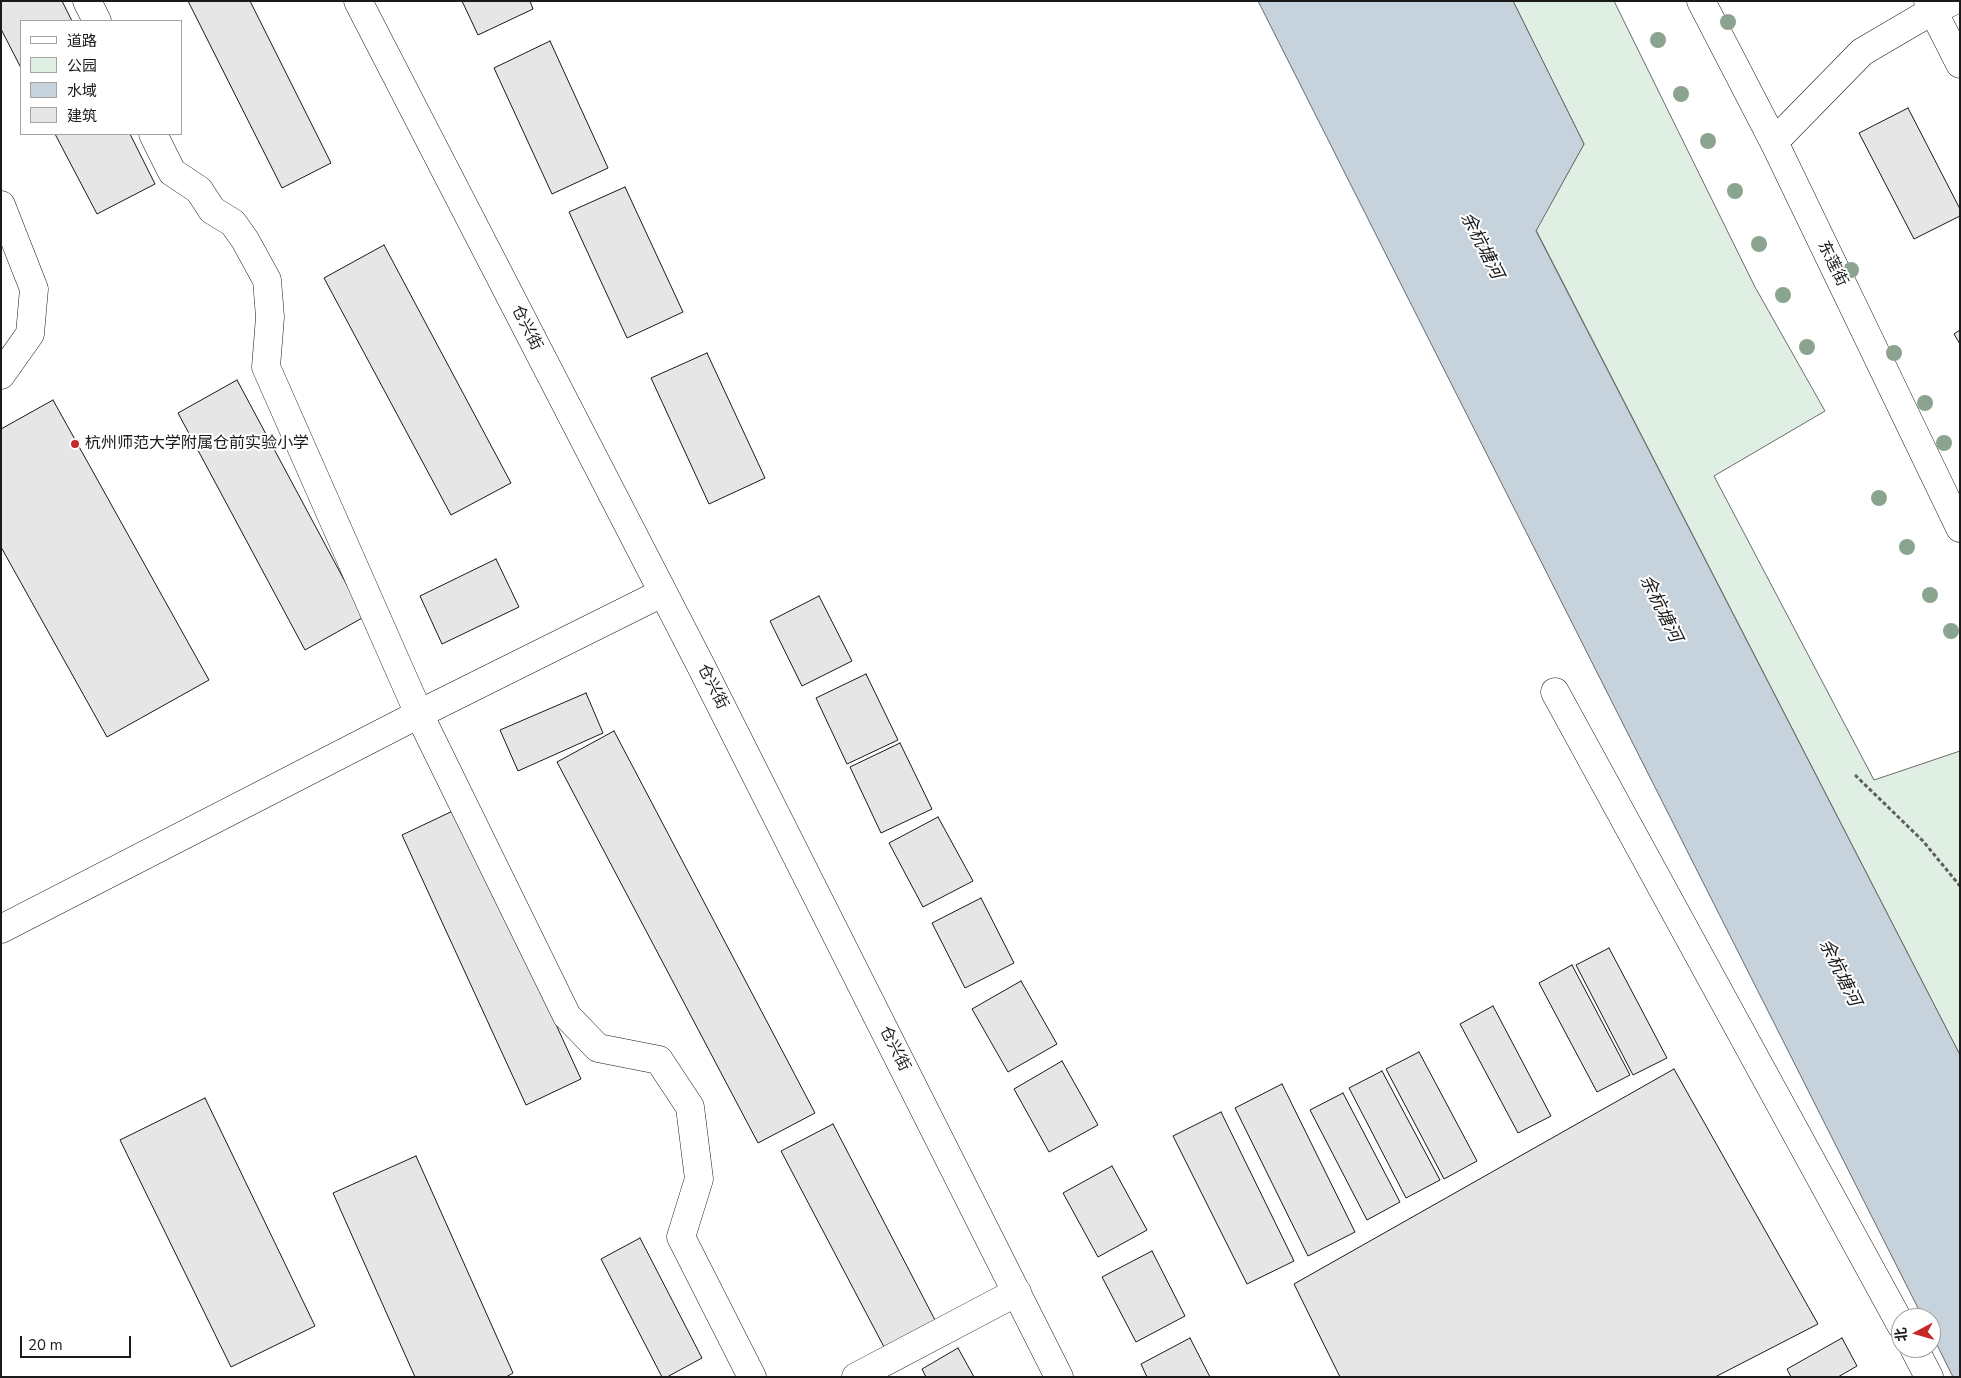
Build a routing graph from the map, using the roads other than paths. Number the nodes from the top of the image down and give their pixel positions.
1 (87, 1) edge
2 (358, 1) edge
3 (1701, 1) edge
4 (1938, 4) edge
5 (96, 20) edge
6 (1960, 64) edge
7 (154, 135) edge
8 (1774, 142) junction
9 (1, 204) edge
10 (1, 375) edge
11 (1960, 528) edge
12 (662, 593) junction
13 (1555, 692) dead end
14 (419, 714) junction
15 (1, 929) edge
16 (1017, 1292) junction
17 (1892, 1308) edge
18 (1919, 1358) edge
19 (752, 1377) edge
20 (856, 1377) edge
21 (1059, 1377) edge
22 (1929, 1377) edge

1 - 5 street
2 - 12 street, 仓兴街
3 - 8 street, 东莲街
4 - 6 street
4 - 8 street
7 - 14 street
8 - 11 street, 东莲街
9 - 10 street
12 - 14 street
12 - 16 street, 仓兴街
13 - 17 street
14 - 15 street
14 - 19 street
16 - 20 street
16 - 21 street, 仓兴街
18 - 22 street

